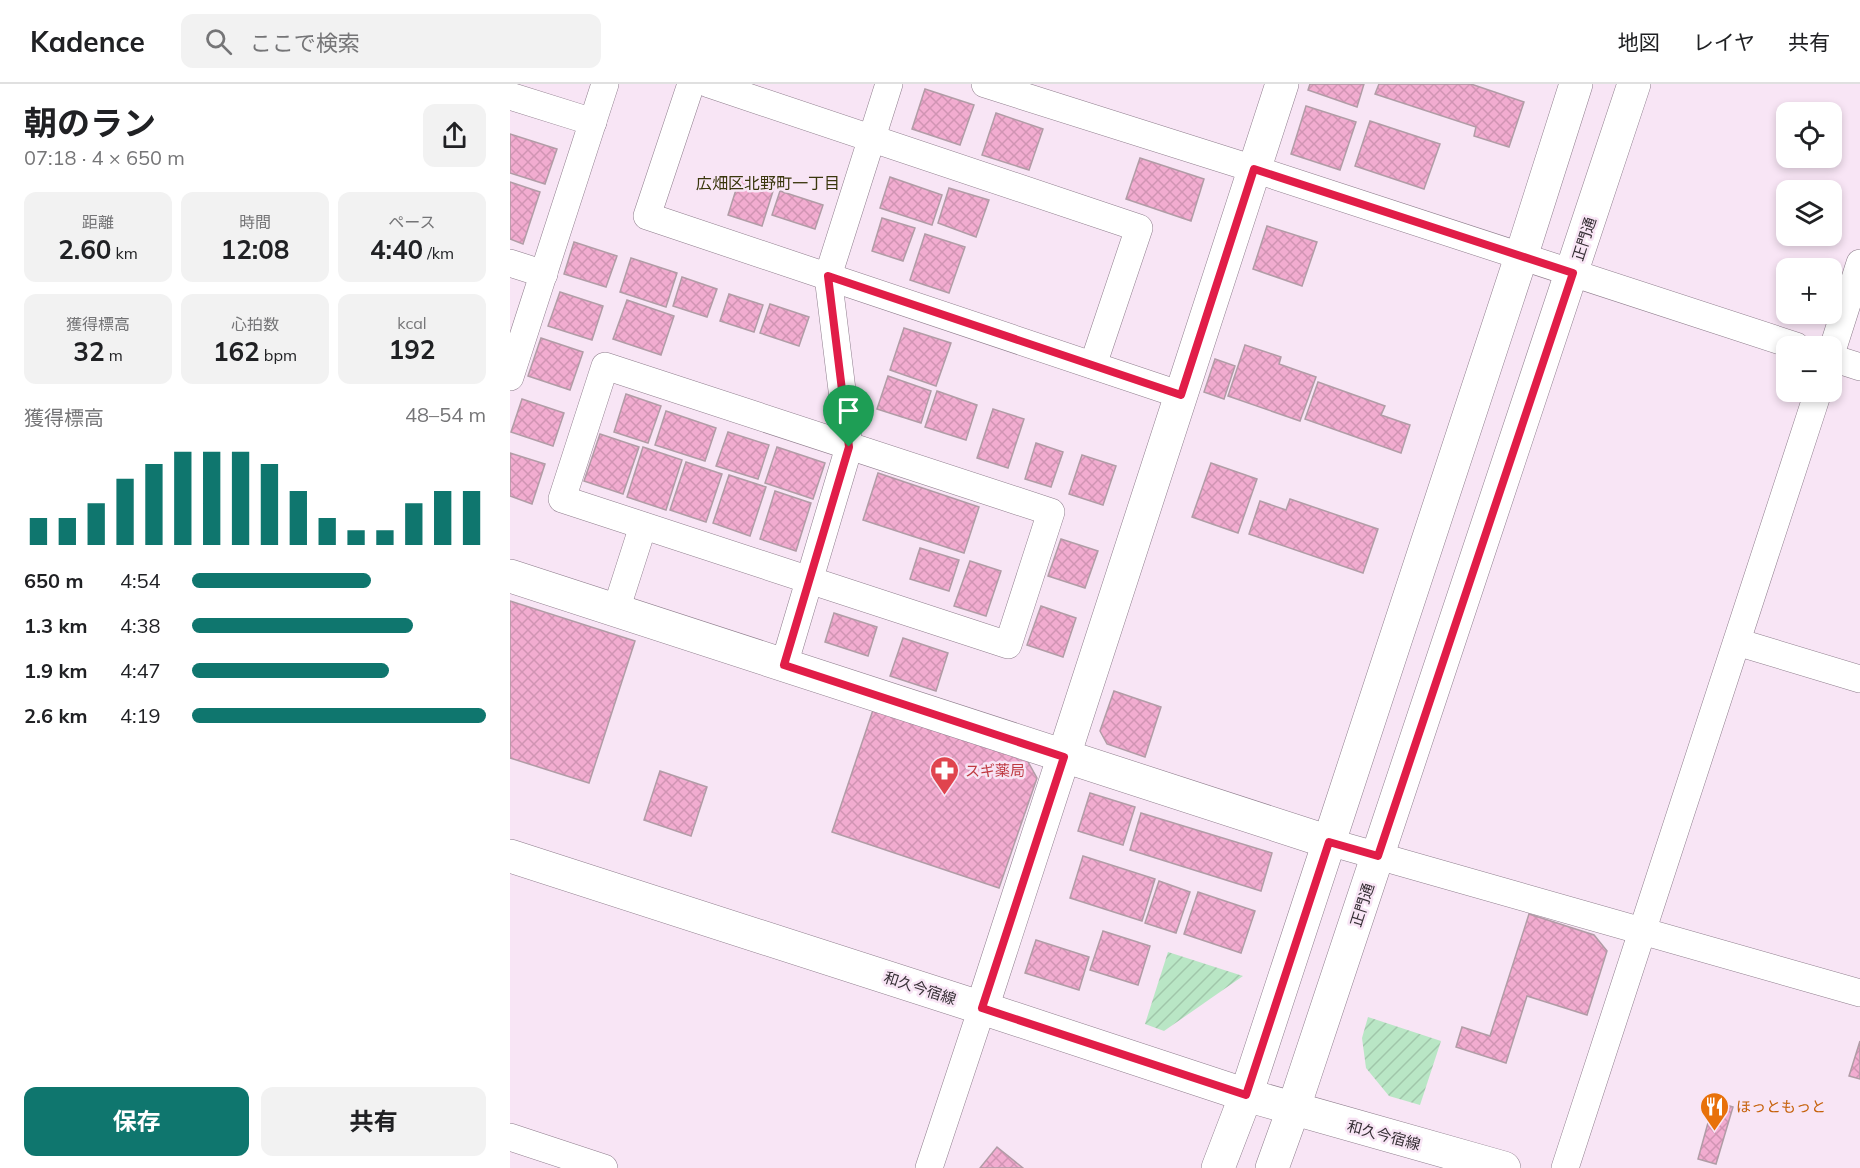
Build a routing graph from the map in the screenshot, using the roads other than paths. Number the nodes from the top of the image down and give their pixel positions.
1 (605, 84) edge
2 (691, 84) edge
3 (709, 84) edge
4 (889, 84) edge
5 (985, 84) edge
6 (1282, 84) edge
7 (1576, 84) edge
8 (1634, 84) edge
9 (510, 96) edge
10 (593, 122) junction
11 (872, 138) junction
12 (1254, 169) junction
13 (1521, 257) junction
14 (510, 263) edge
15 (1860, 263) edge
16 (1573, 273) junction
17 (543, 274) junction
18 (828, 276) junction
19 (1837, 336) edge
20 (1776, 339) edge
21 (1842, 361) edge
22 (1093, 365) junction
23 (1860, 367) edge
24 (510, 377) edge
25 (1181, 395) junction
26 (1815, 402) edge
27 (849, 447) junction
28 (643, 526) junction
29 (510, 576) edge
30 (809, 580) junction
31 (616, 610) junction
32 (1737, 642) junction
33 (784, 665) junction
34 (1860, 679) edge
35 (1064, 757) junction
36 (1329, 842) junction
37 (510, 856) edge
38 (1378, 856) junction
39 (1642, 931) junction
40 (1860, 993) edge
41 (982, 1008) junction
42 (1246, 1095) junction
43 (1293, 1110) junction
44 (510, 1137) edge
45 (604, 1168) edge
46 (929, 1168) edge
47 (1218, 1168) edge
48 (1272, 1168) edge
49 (1504, 1168) edge
50 (1565, 1168) edge

1 - 10 street
2 - 18 street
3 - 11 street
4 - 11 street
5 - 12 street
6 - 12 street
7 - 13 street
8 - 16 street, 正門通
9 - 10 street
10 - 17 street
11 - 18 street
11 - 22 street
12 - 13 street
12 - 25 street
13 - 16 street
13 - 36 street
14 - 17 street
15 - 19 street
16 - 20 street
16 - 38 street, 正門通
17 - 24 street
18 - 22 street
18 - 27 street
21 - 23 street
22 - 25 street
25 - 35 street
26 - 32 street
27 - 28 street
27 - 30 street
27 - 30 street
28 - 30 street
28 - 31 street
29 - 31 street
30 - 33 street
31 - 33 street
32 - 34 street
32 - 39 street
33 - 35 street
35 - 36 street
35 - 41 street
36 - 38 street
36 - 42 street
37 - 41 street, 和久今宿線
38 - 39 street
38 - 43 street, 正門通
39 - 40 street
39 - 50 street
41 - 42 street, 和久今宿線
41 - 46 street
42 - 43 street, 和久今宿線
42 - 47 street
43 - 48 street, 正門通
43 - 49 street, 和久今宿線
44 - 45 street

